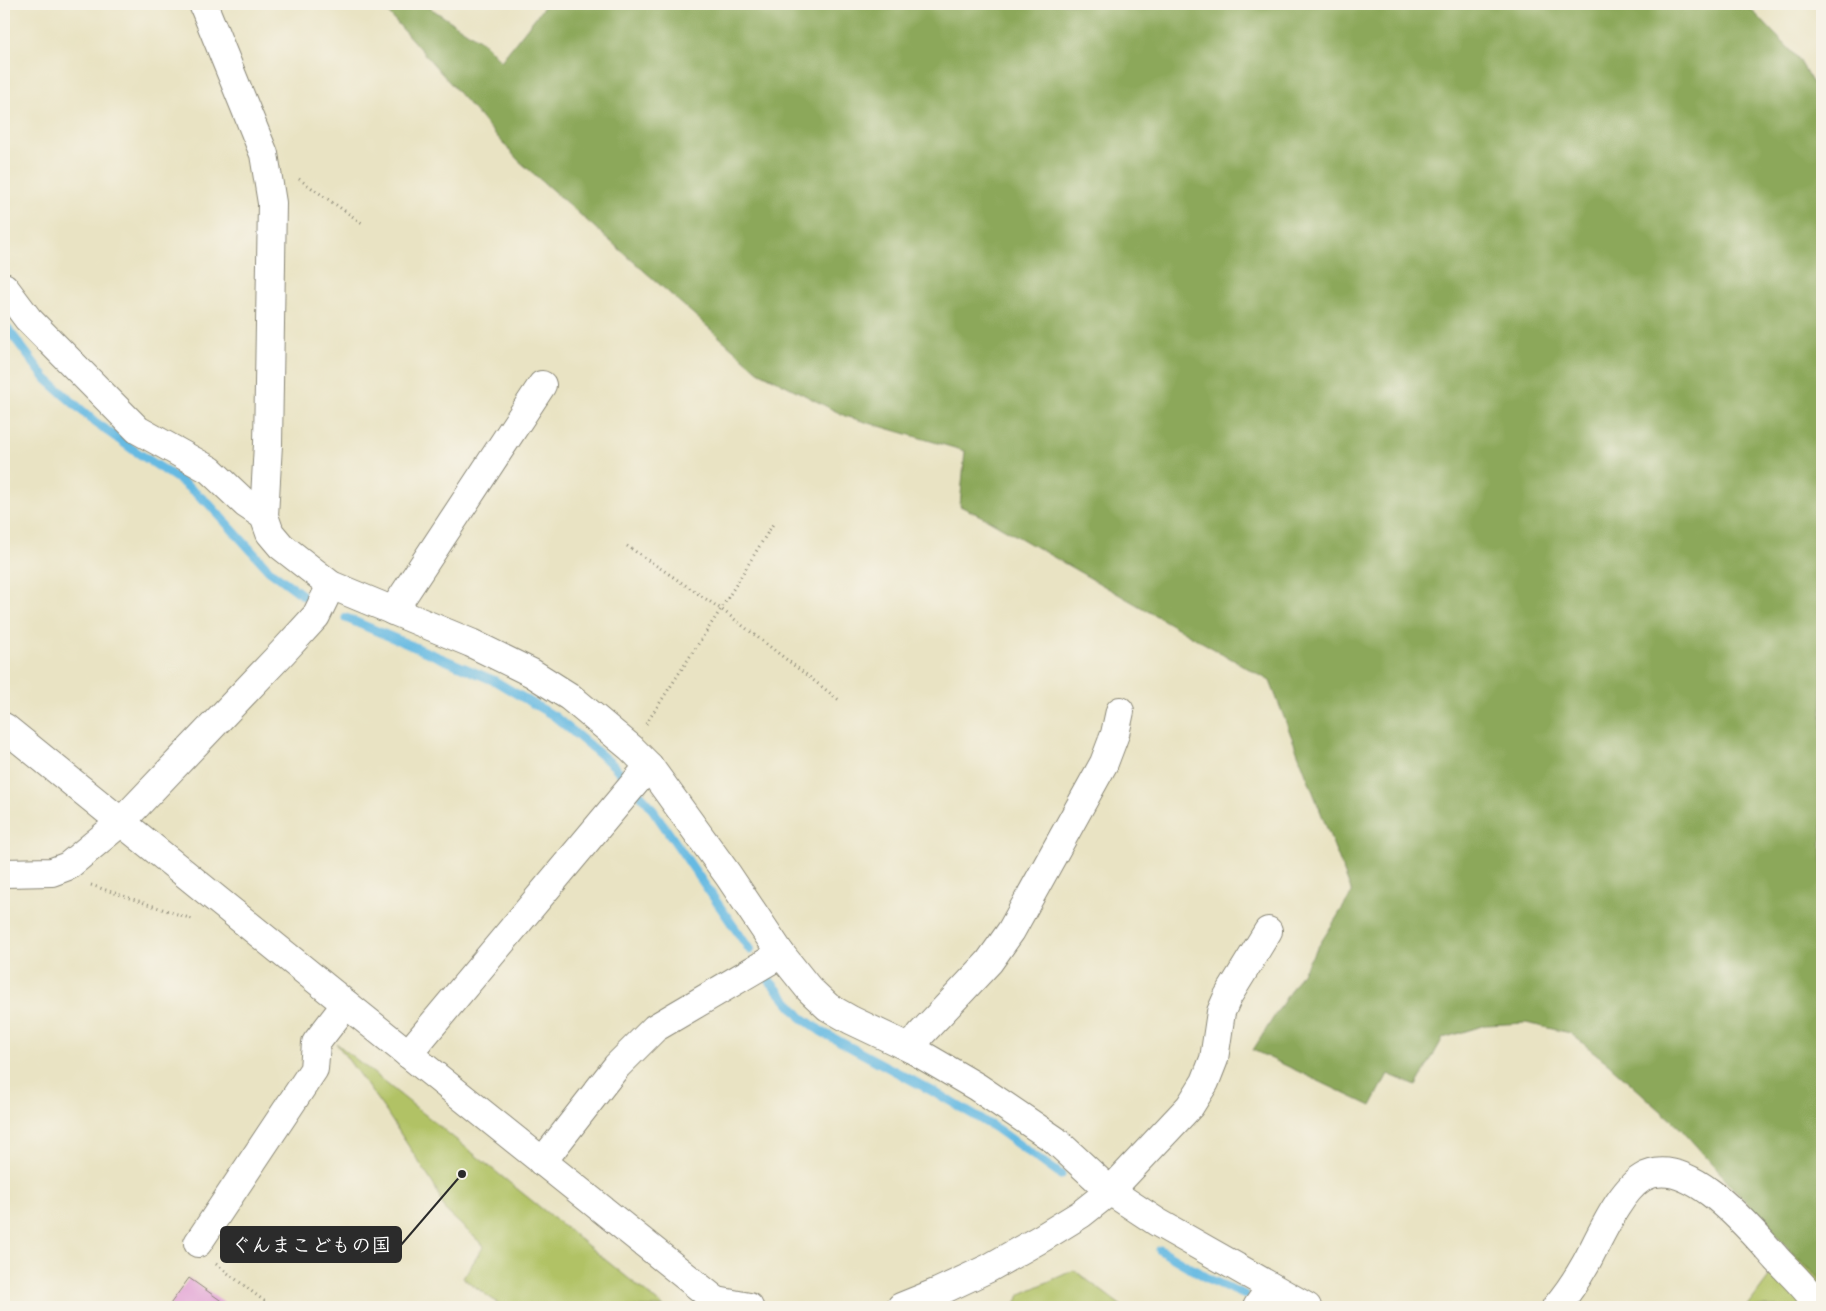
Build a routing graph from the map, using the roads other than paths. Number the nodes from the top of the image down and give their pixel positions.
1 (203, 4) edge
2 (4, 287) edge
3 (542, 386) dead end
4 (264, 516) junction
5 (331, 585) junction
6 (393, 611) junction
7 (1120, 711) dead end
8 (4, 726) edge
9 (640, 757) junction
10 (121, 822) junction
11 (4, 873) edge
12 (1268, 931) dead end
13 (781, 954) junction
14 (346, 1004) junction
15 (912, 1049) junction
16 (408, 1054) junction
17 (542, 1162) junction
18 (1110, 1191) junction
19 (204, 1252) road end
20 (1264, 1297) edge
21 (720, 1304) edge
22 (749, 1307) edge
23 (901, 1307) edge
24 (1307, 1307) edge
25 (1556, 1307) edge
26 (1819, 1307) edge

1 - 4 street
2 - 4 street
3 - 6 street
4 - 5 street
5 - 6 street
5 - 10 street
6 - 9 street
7 - 15 street
8 - 10 street
9 - 13 street
9 - 16 street
10 - 11 street
10 - 14 street
12 - 18 street
13 - 15 street
13 - 17 street
14 - 16 street
14 - 19 street
15 - 18 street
16 - 17 street
17 - 21 street
18 - 20 street
18 - 23 street
20 - 24 street
21 - 22 street
25 - 26 street

